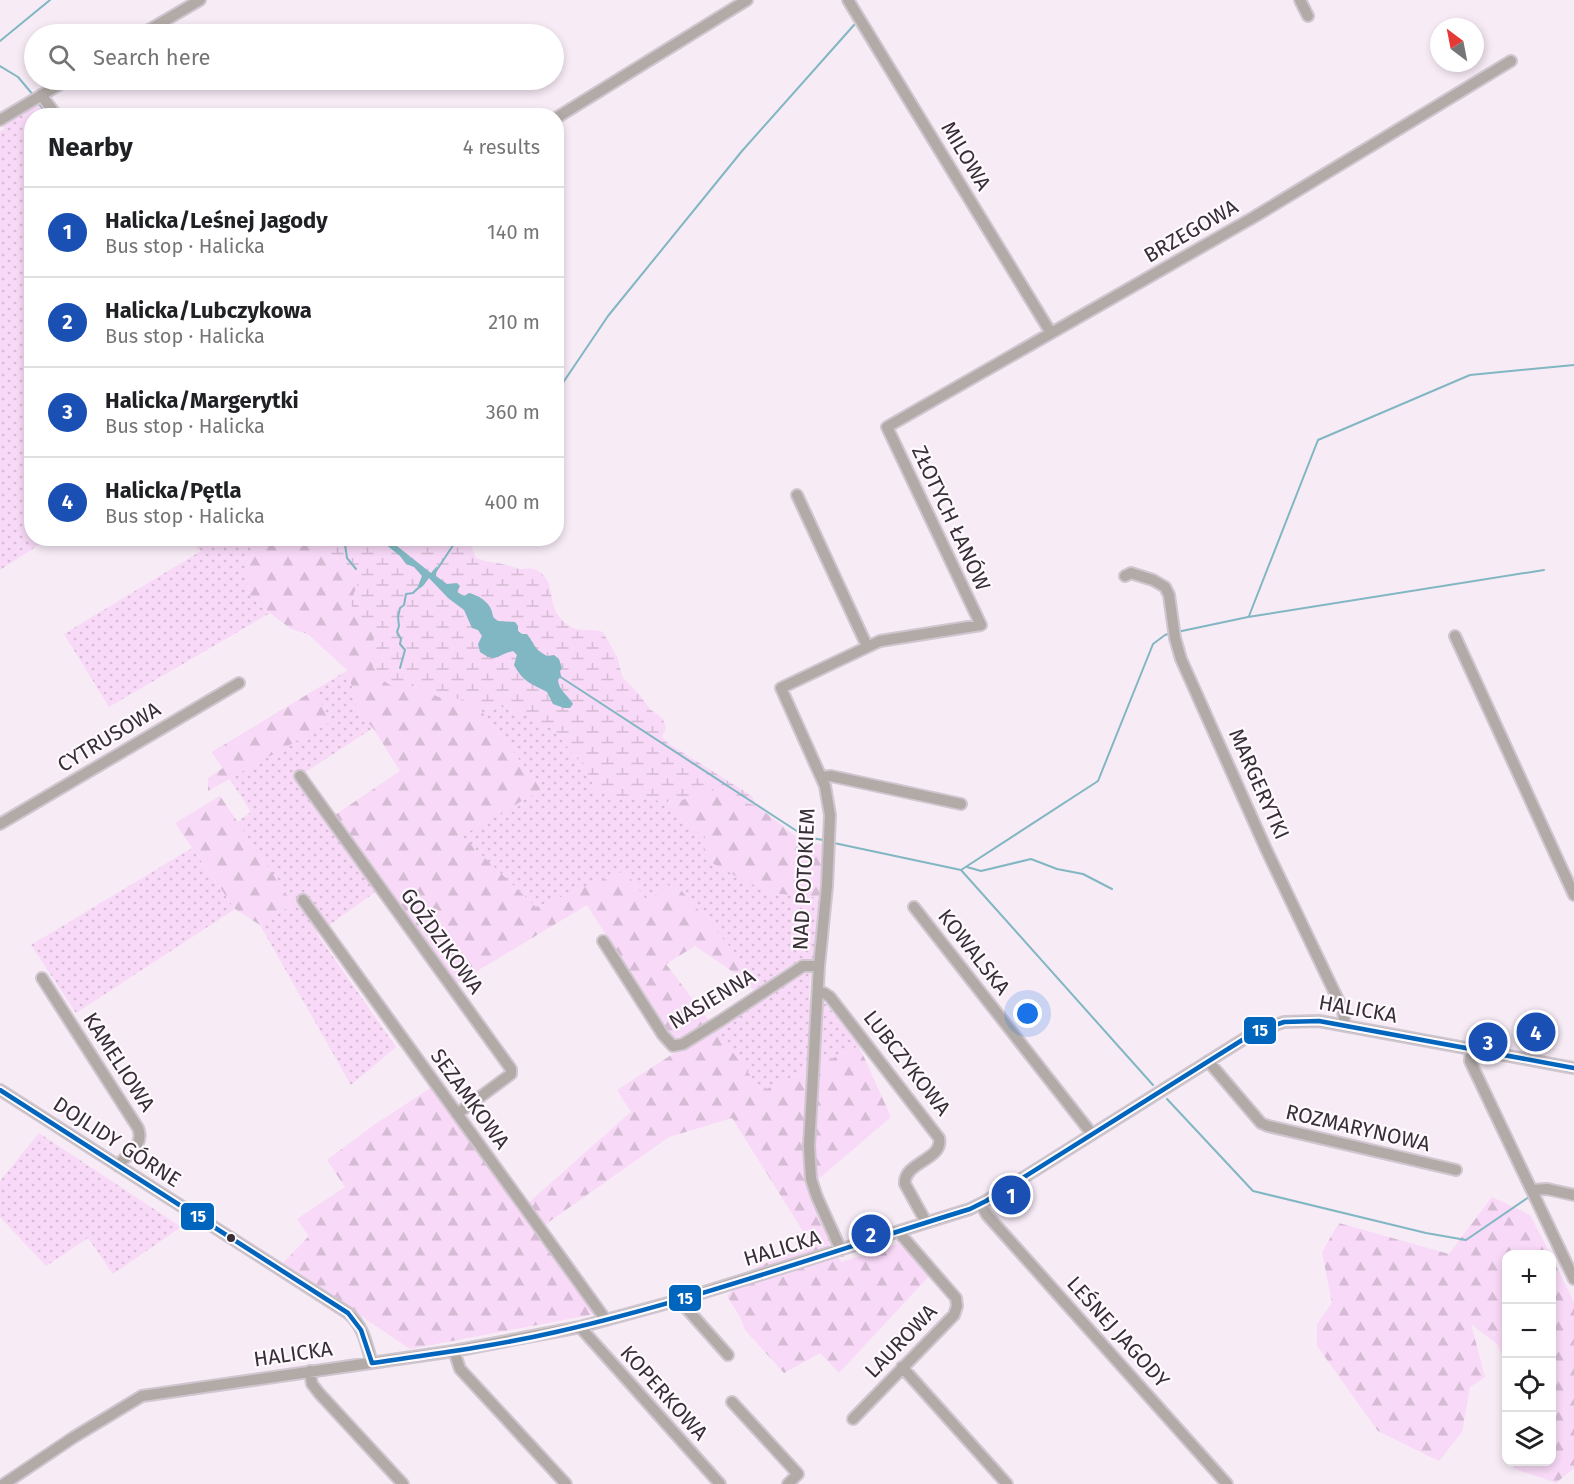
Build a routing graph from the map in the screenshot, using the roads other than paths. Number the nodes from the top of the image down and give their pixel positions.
1 (200, 0) edge
2 (747, 0) edge
3 (848, 0) edge
4 (1300, 0) edge
5 (1308, 16) dead end
6 (159, 24) edge
7 (1511, 61) dead end
8 (50, 90) edge
9 (41, 95) junction
10 (51, 108) edge
11 (564, 113) edge
12 (0, 120) edge
13 (1051, 333) junction
14 (887, 427) joint
15 (797, 495) dead end
16 (1128, 574) dead end
17 (981, 625) joint
18 (1455, 636) dead end
19 (867, 646) junction
20 (239, 683) dead end
21 (300, 776) dead end
22 (821, 777) junction
23 (961, 804) dead end
24 (0, 824) edge
25 (1574, 895) edge
26 (303, 900) dead end
27 (914, 907) dead end
28 (603, 941) dead end
29 (819, 966) junction
30 (42, 978) dead end
31 (818, 992) junction
32 (1345, 1026) junction
33 (1476, 1049) junction
34 (1208, 1061) junction
35 (1574, 1068) edge
36 (0, 1090) edge
37 (457, 1114) junction
38 (1092, 1134) junction
39 (118, 1166) junction
40 (1456, 1170) dead end
41 (1532, 1190) junction
42 (1574, 1195) edge
43 (981, 1205) junction
44 (926, 1222) junction
45 (900, 1231) junction
46 (841, 1250) junction
47 (1574, 1279) edge
48 (679, 1300) junction
49 (606, 1320) junction
50 (580, 1327) junction
51 (454, 1351) junction
52 (728, 1355) dead end
53 (372, 1363) junction
54 (902, 1367) junction
55 (310, 1371) junction
56 (732, 1401) dead end
57 (853, 1419) dead end
58 (4, 1484) edge
59 (403, 1484) edge
60 (566, 1484) edge
61 (720, 1484) edge
62 (788, 1484) edge
63 (1007, 1484) edge
64 (1227, 1484) edge

1 - 6 street
2 - 11 street
3 - 13 street, MILOWA
4 - 5 street
7 - 13 street, BRZEGOWA
8 - 9 street
9 - 10 street
9 - 12 street
13 - 14 street, BRZEGOWA
14 - 17 street, ZŁOTYCH ŁANÓW
15 - 19 street
16 - 32 street, MARGERYTKI
17 - 19 street, NAD POTOKIEM
18 - 25 street
19 - 22 street, NAD POTOKIEM
20 - 24 street, CYTRUSOWA
21 - 37 street, GOŹDZIKOWA
22 - 23 street
22 - 29 street, NAD POTOKIEM
26 - 37 street, SEZAMKOWA
27 - 38 street, KOWALSKA
28 - 29 street, NASIENNA
29 - 31 street, NAD POTOKIEM
30 - 39 street, KAMELIOWA
31 - 44 street, LUBCZYKOWA
31 - 46 street, NAD POTOKIEM
32 - 33 street, HALICKA
32 - 34 street, HALICKA
33 - 35 street, HALICKA
33 - 41 street
34 - 38 street, HALICKA
34 - 40 street, ROZMARYNOWA
36 - 39 street, DOJLIDY GÓRNE
37 - 49 street, SEZAMKOWA
38 - 43 street, HALICKA
39 - 53 street, DOJLIDY GÓRNE
41 - 42 street
41 - 47 street
43 - 44 street, HALICKA
43 - 64 street, LEŚNEJ JAGODY
44 - 45 street, HALICKA
45 - 46 street, HALICKA
45 - 54 street, LAUROWA
46 - 48 street, HALICKA
48 - 49 street, HALICKA
48 - 52 street
49 - 50 street, HALICKA
50 - 51 street, HALICKA
50 - 61 street, KOPERKOWA
51 - 53 street, HALICKA
51 - 60 street
53 - 55 street, HALICKA
54 - 57 street, LAUROWA
54 - 63 street
55 - 58 street, HALICKA
55 - 59 street
56 - 62 street

